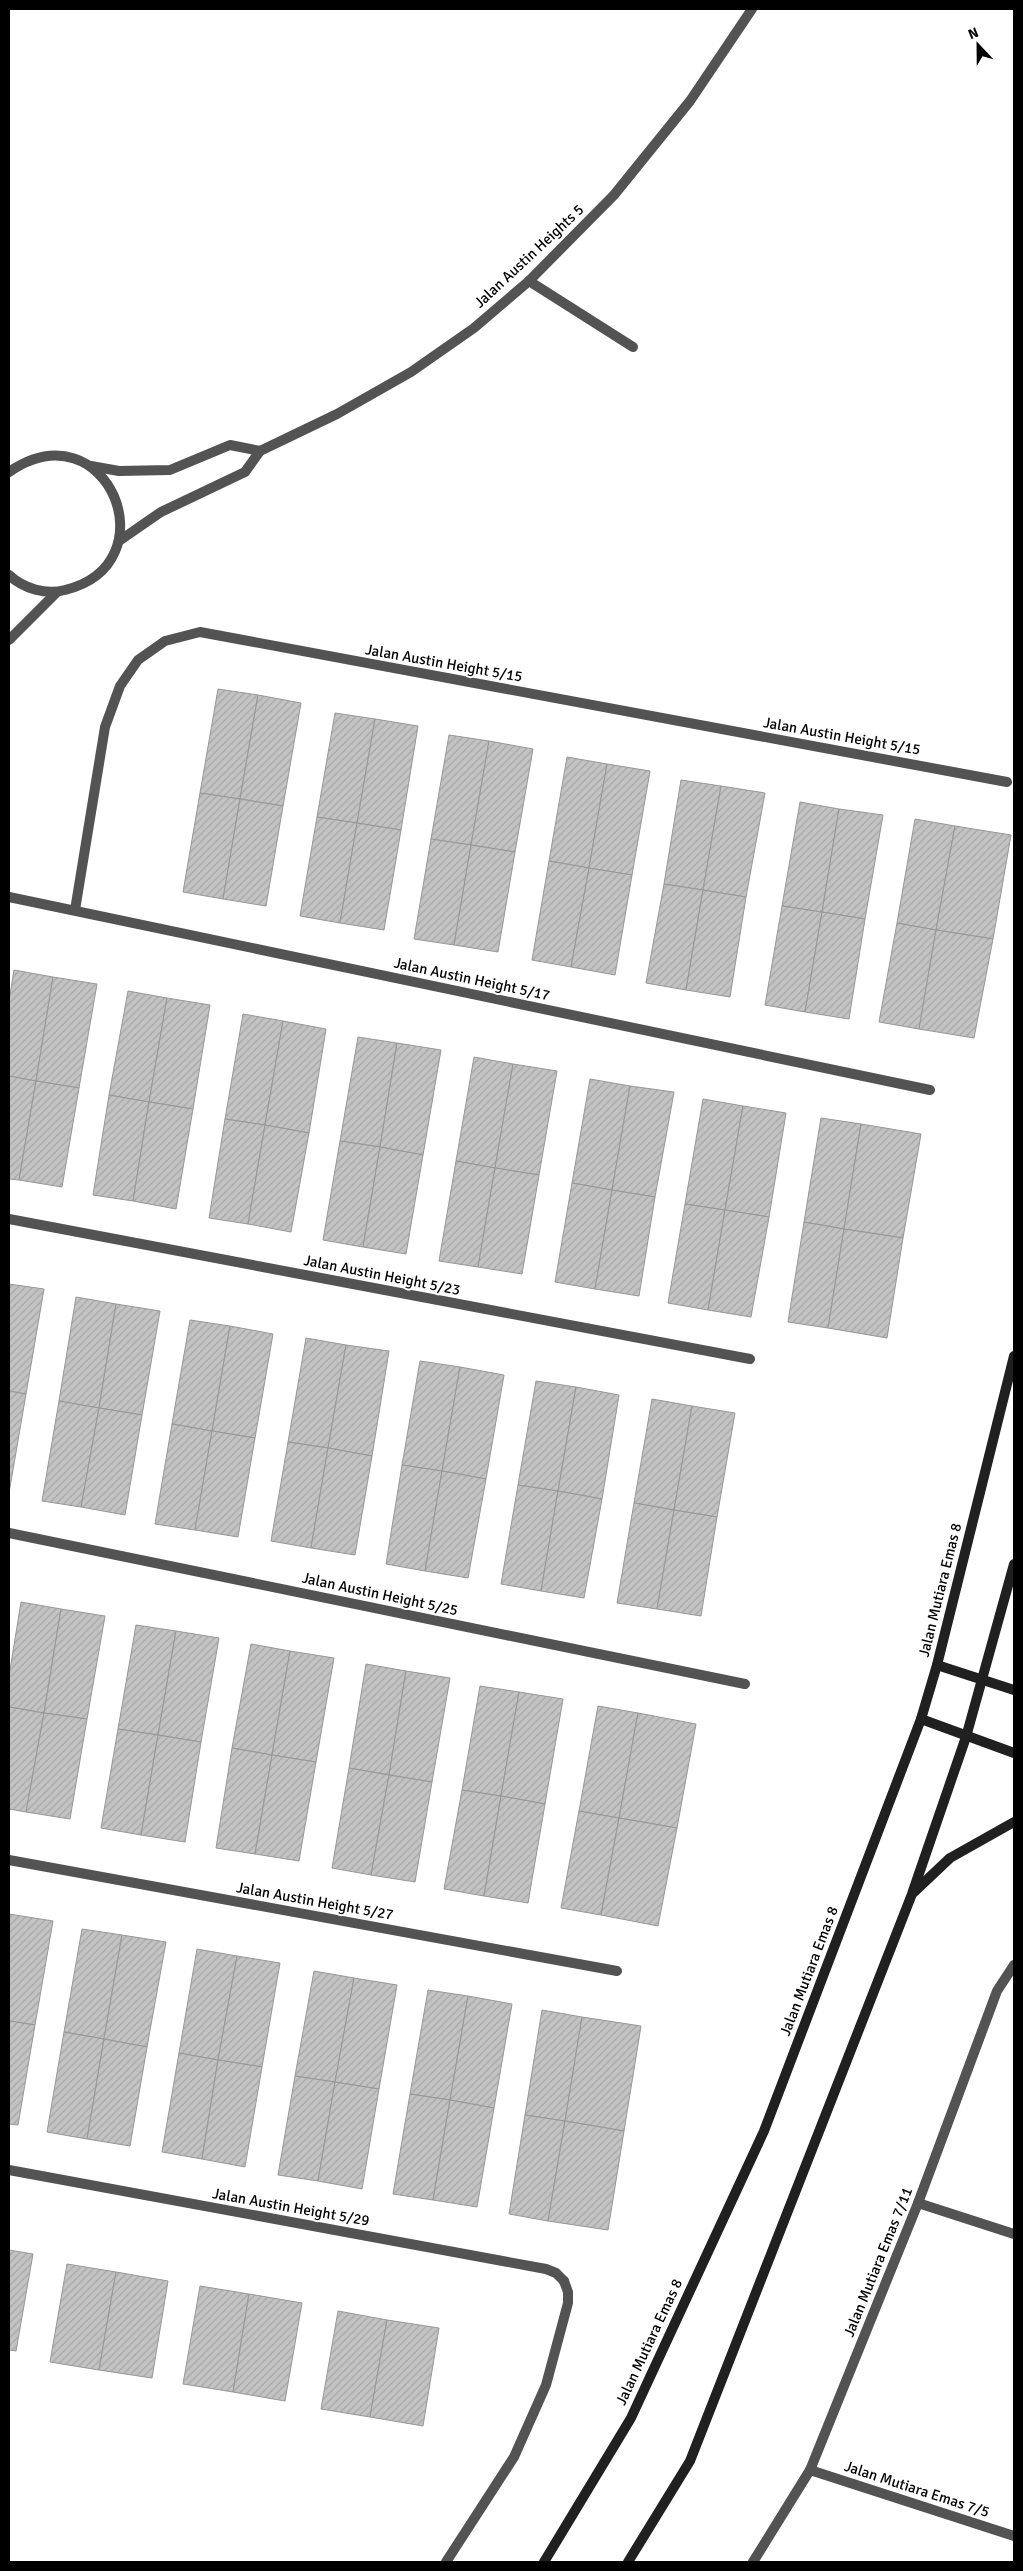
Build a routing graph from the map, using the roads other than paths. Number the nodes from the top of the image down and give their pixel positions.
1 (752, 9) edge
2 (529, 281) junction
3 (633, 347) dead end
4 (260, 451) junction
5 (90, 466) junction
6 (9, 472) edge
7 (118, 541) junction
8 (9, 575) edge
9 (57, 592) junction
10 (9, 640) edge
11 (1007, 782) dead end
12 (9, 897) edge
13 (75, 910) junction
14 (930, 1090) dead end
15 (9, 1219) edge
16 (1014, 1356) edge
17 (750, 1359) dead end
18 (9, 1533) edge
19 (1014, 1564) edge
20 (937, 1665) junction
21 (981, 1679) junction
22 (745, 1684) dead end
23 (1014, 1690) edge
24 (921, 1719) junction
25 (966, 1737) junction
26 (1014, 1753) edge
27 (1014, 1822) edge
28 (9, 1860) edge
29 (912, 1894) junction
30 (1014, 1965) edge
31 (617, 1971) dead end
32 (9, 2170) edge
33 (918, 2203) junction
34 (1014, 2234) edge
35 (810, 2470) junction
36 (1014, 2536) edge
37 (446, 2562) edge
38 (544, 2562) edge
39 (628, 2562) edge
40 (753, 2562) edge

1 - 2 street, Jalan Austin Heights 5
2 - 3 street
2 - 4 street, Jalan Austin Heights 5
4 - 5 street
4 - 7 street
5 - 6 street
5 - 7 street
7 - 9 street
8 - 9 street
9 - 10 street
11 - 13 street, Jalan Austin Height 5/15
12 - 13 street, Jalan Austin Height 5/17
13 - 14 street, Jalan Austin Height 5/17
15 - 17 street, Jalan Austin Height 5/23
16 - 20 main road, Jalan Mutiara Emas 8
18 - 22 street, Jalan Austin Height 5/25
19 - 21 main road
20 - 21 main road
20 - 24 main road, Jalan Mutiara Emas 8
21 - 23 main road
21 - 25 main road
24 - 25 main road
24 - 38 main road, Jalan Mutiara Emas 8
25 - 26 main road
25 - 29 main road
27 - 29 main road
28 - 31 street, Jalan Austin Height 5/27
29 - 39 main road
30 - 33 street, Jalan Mutiara Emas 7/11
32 - 37 street, Jalan Austin Height 5/29
33 - 34 street
33 - 35 street, Jalan Mutiara Emas 7/11
35 - 36 street, Jalan Mutiara Emas 7/5
35 - 40 street, Jalan Mutiara Emas 7/11

